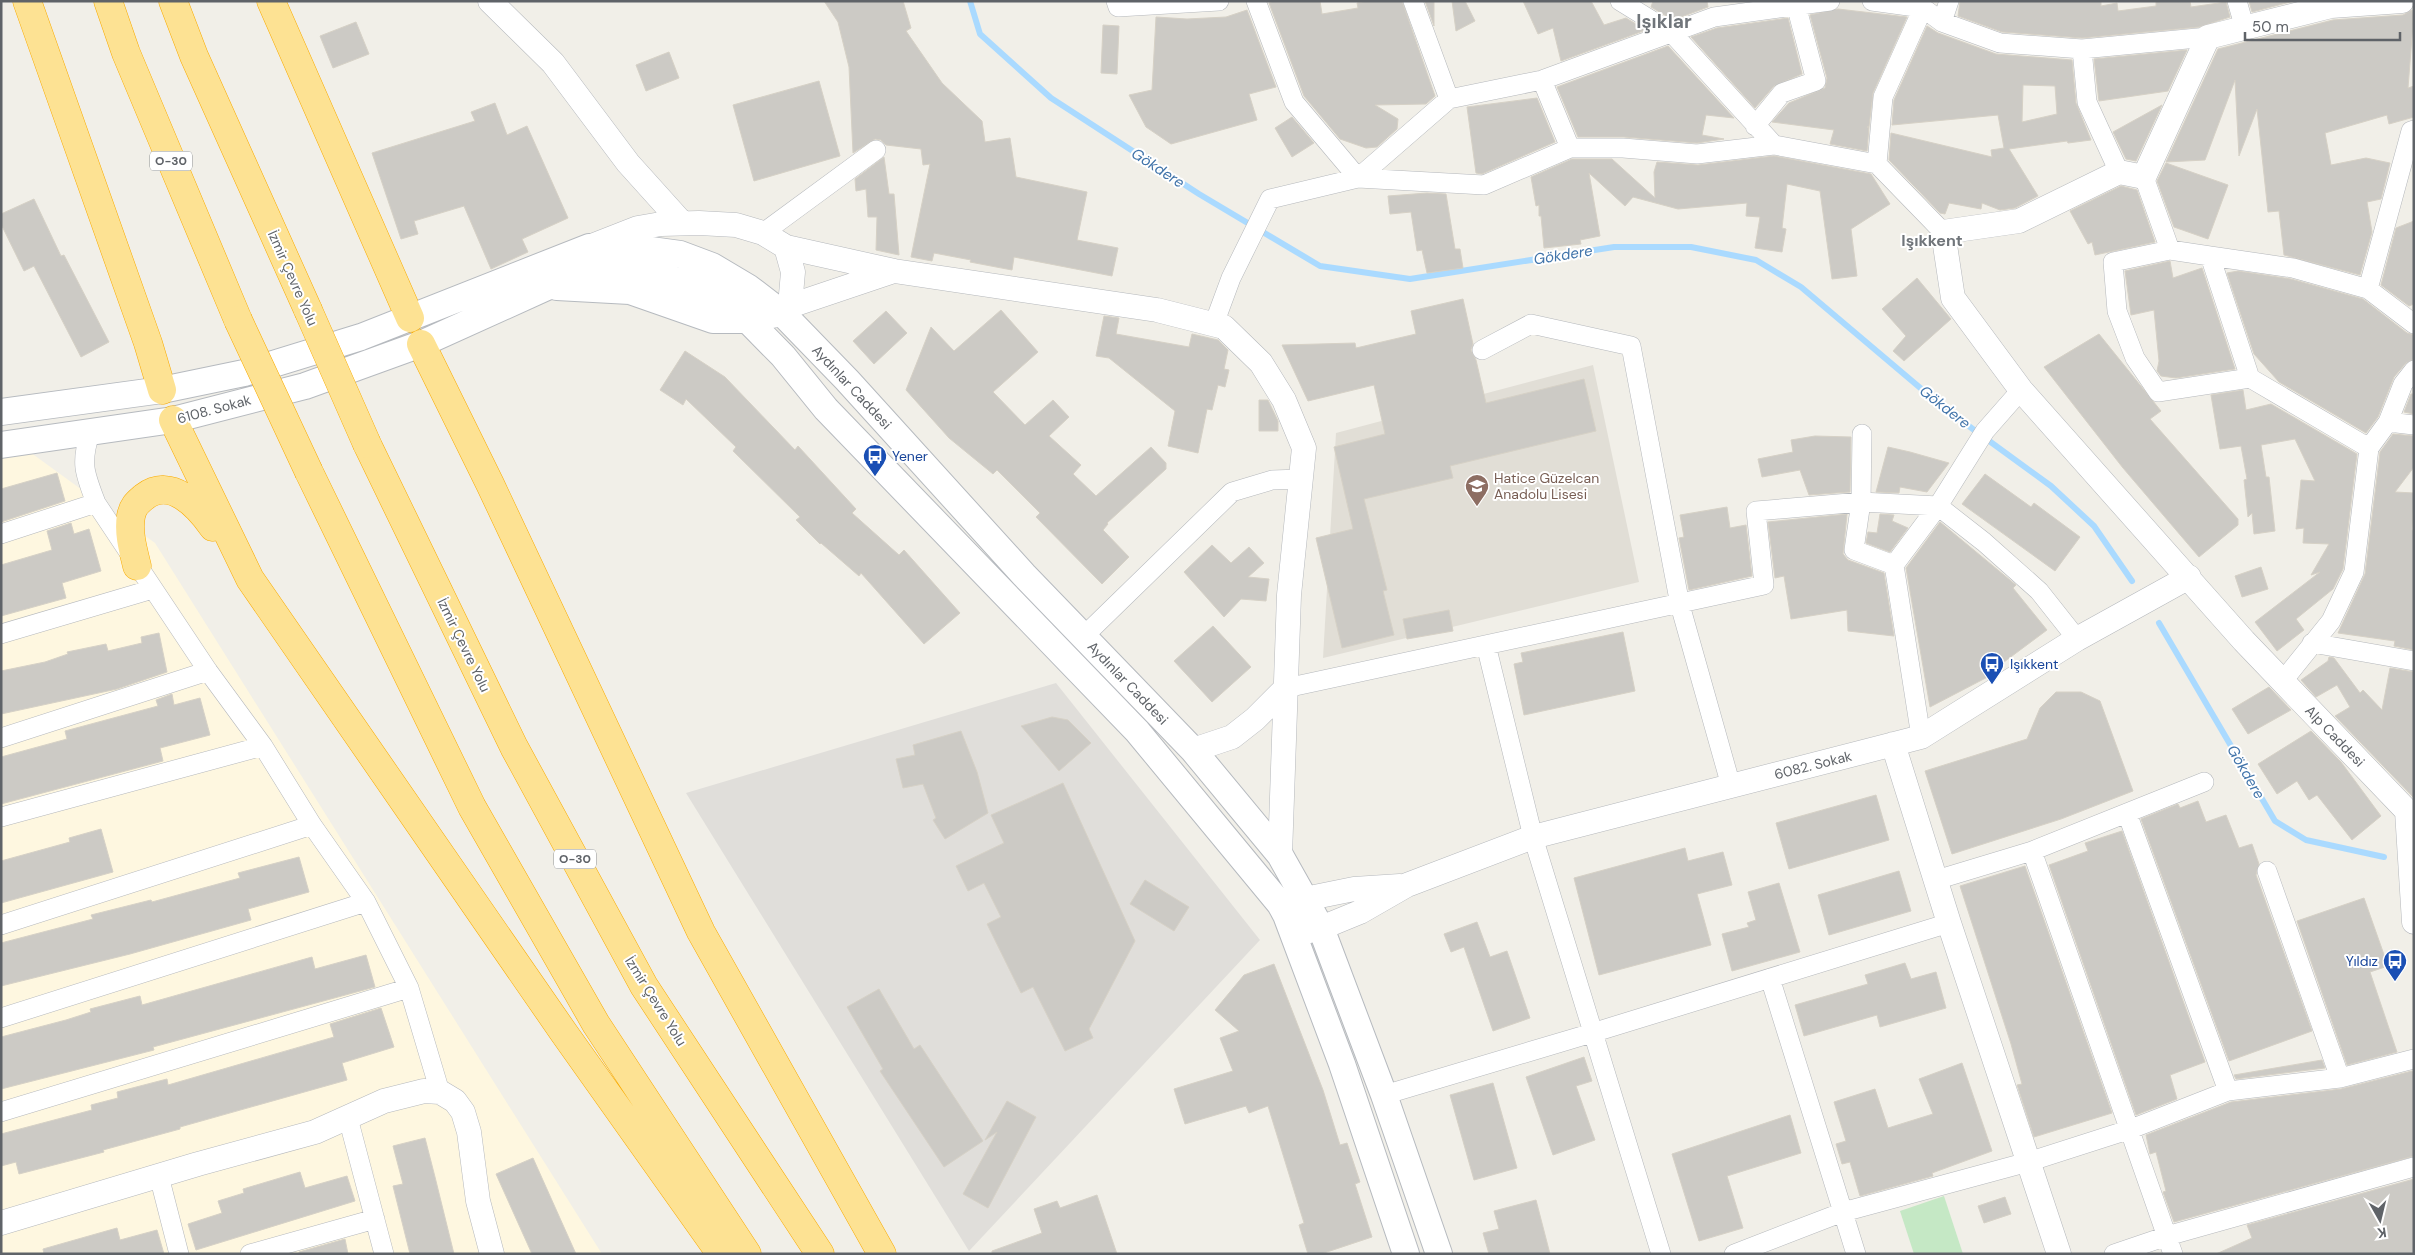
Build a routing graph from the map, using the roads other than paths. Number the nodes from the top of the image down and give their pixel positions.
1 (27, 1) edge
2 (108, 1) edge
3 (173, 1) edge
4 (271, 1) edge
5 (490, 1) edge
6 (1116, 1) edge
7 (1219, 1) edge
8 (1256, 1) edge
9 (1413, 1) edge
10 (1620, 1) edge
11 (1830, 1) edge
12 (1872, 1) edge
13 (1949, 1) edge
14 (2238, 1) edge
15 (2402, 1) edge
16 (1796, 3) edge
17 (1923, 8) junction
18 (1942, 22) junction
19 (2245, 28) junction
20 (1672, 33) junction
21 (2208, 37) junction
22 (2082, 49) junction
23 (1542, 80) junction
24 (1449, 99) junction
25 (1755, 126) junction
26 (2414, 130) edge
27 (1774, 145) junction
28 (1570, 148) junction
29 (876, 150) dead end
30 (1877, 164) junction
31 (2119, 172) junction
32 (2144, 177) junction
33 (1358, 178) junction
34 (682, 224) junction
35 (1943, 232) junction
36 (763, 233) junction
37 (589, 247) junction
38 (786, 247) junction
39 (2170, 250) junction
40 (2210, 256) junction
41 (894, 271) junction
42 (2368, 289) junction
43 (786, 310) junction
44 (410, 318) junction
45 (750, 320) junction
46 (1214, 324) junction
47 (2414, 324) edge
48 (420, 344) junction
49 (1482, 350) dead end
50 (2414, 370) edge
51 (2250, 378) junction
52 (162, 390) junction
53 (2021, 390) junction
54 (1, 412) edge
55 (173, 420) junction
56 (2388, 422) junction
57 (2414, 425) edge
58 (90, 434) junction
59 (1862, 434) dead end
60 (1, 445) edge
61 (2368, 448) junction
62 (1301, 479) junction
63 (1861, 502) junction
64 (96, 503) junction
65 (1938, 506) junction
66 (1, 534) edge
67 (1894, 564) junction
68 (137, 566) junction
69 (2189, 577) junction
70 (250, 579) junction
71 (153, 589) junction
72 (1680, 605) junction
73 (1, 634) edge
74 (1083, 637) junction
75 (2077, 639) junction
76 (2312, 644) junction
77 (1486, 645) junction
78 (2414, 661) edge
79 (208, 671) junction
80 (2282, 682) junction
81 (1286, 688) junction
82 (1921, 737) junction
83 (1, 738) edge
84 (1893, 744) junction
85 (263, 746) junction
86 (1193, 750) junction
87 (2204, 782) dead end
88 (1731, 786) junction
89 (2127, 813) junction
90 (2410, 814) edge
91 (1, 817) edge
92 (312, 825) junction
93 (1533, 837) junction
94 (2032, 850) junction
95 (1280, 855) junction
96 (2267, 871) dead end
97 (1936, 880) junction
98 (1407, 885) junction
99 (1292, 901) junction
100 (366, 902) junction
101 (1950, 922) junction
102 (2414, 922) edge
103 (1, 925) edge
104 (1322, 928) junction
105 (1294, 935) junction
106 (1770, 978) junction
107 (409, 988) junction
108 (1, 1018) edge
109 (1592, 1033) junction
110 (2414, 1060) edge
111 (2340, 1078) junction
112 (2228, 1091) junction
113 (440, 1092) junction
114 (1384, 1095) junction
115 (1, 1112) edge
116 (348, 1118) junction
117 (2131, 1129) junction
118 (2028, 1162) junction
119 (2414, 1167) edge
120 (159, 1176) junction
121 (1843, 1212) junction
122 (375, 1219) junction
123 (1, 1223) edge
124 (2170, 1245) edge
125 (276, 1250) edge
126 (180, 1254) edge
127 (250, 1254) edge
128 (384, 1254) edge
129 (492, 1254) edge
130 (721, 1254) edge
131 (747, 1254) edge
132 (820, 1254) edge
133 (882, 1254) edge
134 (1406, 1254) edge
135 (1439, 1254) edge
136 (1661, 1254) edge
137 (1734, 1254) edge
138 (1856, 1254) edge
139 (2059, 1254) edge
140 (2114, 1254) edge

1 - 52 highway
2 - 131 highway, O-30, bridge
3 - 132 highway, İzmir Çevre Yolu / O-30, bridge
4 - 44 highway
5 - 34 street
6 - 7 street
8 - 33 street
9 - 24 street
10 - 20 street
11 - 16 street
12 - 17 street
13 - 18 street
14 - 19 street
15 - 19 street
16 - 20 street
16 - 25 street
17 - 18 street
17 - 30 street
18 - 22 street
19 - 21 street
20 - 23 street
20 - 25 street
21 - 22 street
21 - 32 street
22 - 31 street
23 - 24 street
23 - 28 street
24 - 33 street
25 - 27 street
26 - 42 street
27 - 28 street
27 - 30 street
28 - 33 street
29 - 36 street
30 - 35 street
31 - 32 street
31 - 35 street
32 - 39 street
33 - 46 street
34 - 36 street
34 - 37 street
35 - 53 street, Alp Caddesi
36 - 38 street
37 - 43 main road, Aydınlar Caddesi
37 - 44 main road, Aydınlar Caddesi
38 - 41 street
38 - 43 street
39 - 40 street
39 - 51 street
40 - 42 street
40 - 51 street
41 - 43 street
41 - 46 street
42 - 47 street
43 - 45 street
43 - 74 main road, Aydınlar Caddesi
44 - 52 main road, 6108. Sokak
45 - 48 main road, Aydınlar Caddesi
45 - 99 main road, Aydınlar Caddesi
46 - 62 street
48 - 55 main road, 6108. Sokak
48 - 133 highway
49 - 72 street
50 - 56 street
51 - 61 street
52 - 54 main road, 6108. Sokak
53 - 65 street
53 - 69 street, Alp Caddesi
55 - 58 main road, 6108. Sokak
55 - 70 highway
56 - 57 street
56 - 61 street
58 - 60 main road, 6108. Sokak
58 - 64 street
59 - 63 street
61 - 76 street
62 - 74 street
62 - 81 street
63 - 65 street
63 - 67 street
63 - 72 street
64 - 66 street
64 - 68 street
65 - 67 street
65 - 75 street
67 - 82 street
68 - 70 highway
68 - 71 street
69 - 75 street, 6082. Sokak
69 - 80 street, Alp Caddesi
70 - 130 highway
71 - 73 street
71 - 79 street
72 - 77 street
72 - 88 street
74 - 86 main road, Aydınlar Caddesi
75 - 82 street, 6082. Sokak
76 - 78 street
76 - 80 street
77 - 81 street
77 - 93 street
79 - 83 street
79 - 85 street
80 - 90 street, Alp Caddesi
81 - 86 street
81 - 95 street
82 - 84 street, 6082. Sokak
84 - 88 street, 6082. Sokak
84 - 97 street
85 - 91 street
85 - 92 street
86 - 95 main road, Aydınlar Caddesi
87 - 89 street
88 - 93 street, 6082. Sokak
89 - 94 street
89 - 112 street
90 - 102 street, Alp Caddesi
92 - 100 street
92 - 103 street
93 - 98 street, 6082. Sokak
93 - 109 street
94 - 97 street
94 - 117 street
95 - 99 main road, Aydınlar Caddesi
96 - 111 street
97 - 101 street
98 - 99 street
98 - 104 street
99 - 104 main road
99 - 105 main road, Aydınlar Caddesi
100 - 107 street
100 - 108 street
101 - 106 street
101 - 118 street
104 - 105 street
104 - 114 main road
105 - 134 main road, Aydınlar Caddesi
106 - 109 street
106 - 121 street
107 - 113 street
107 - 115 street
109 - 114 street
109 - 136 street
110 - 111 street
111 - 112 street
112 - 117 street
113 - 116 street
113 - 129 street
114 - 135 main road
116 - 120 street
116 - 122 street
117 - 118 street
117 - 124 street
118 - 121 street
118 - 139 street
119 - 124 street
120 - 123 street
120 - 126 street
121 - 137 street
121 - 138 street
122 - 125 street
122 - 128 street
124 - 140 street
125 - 127 street

